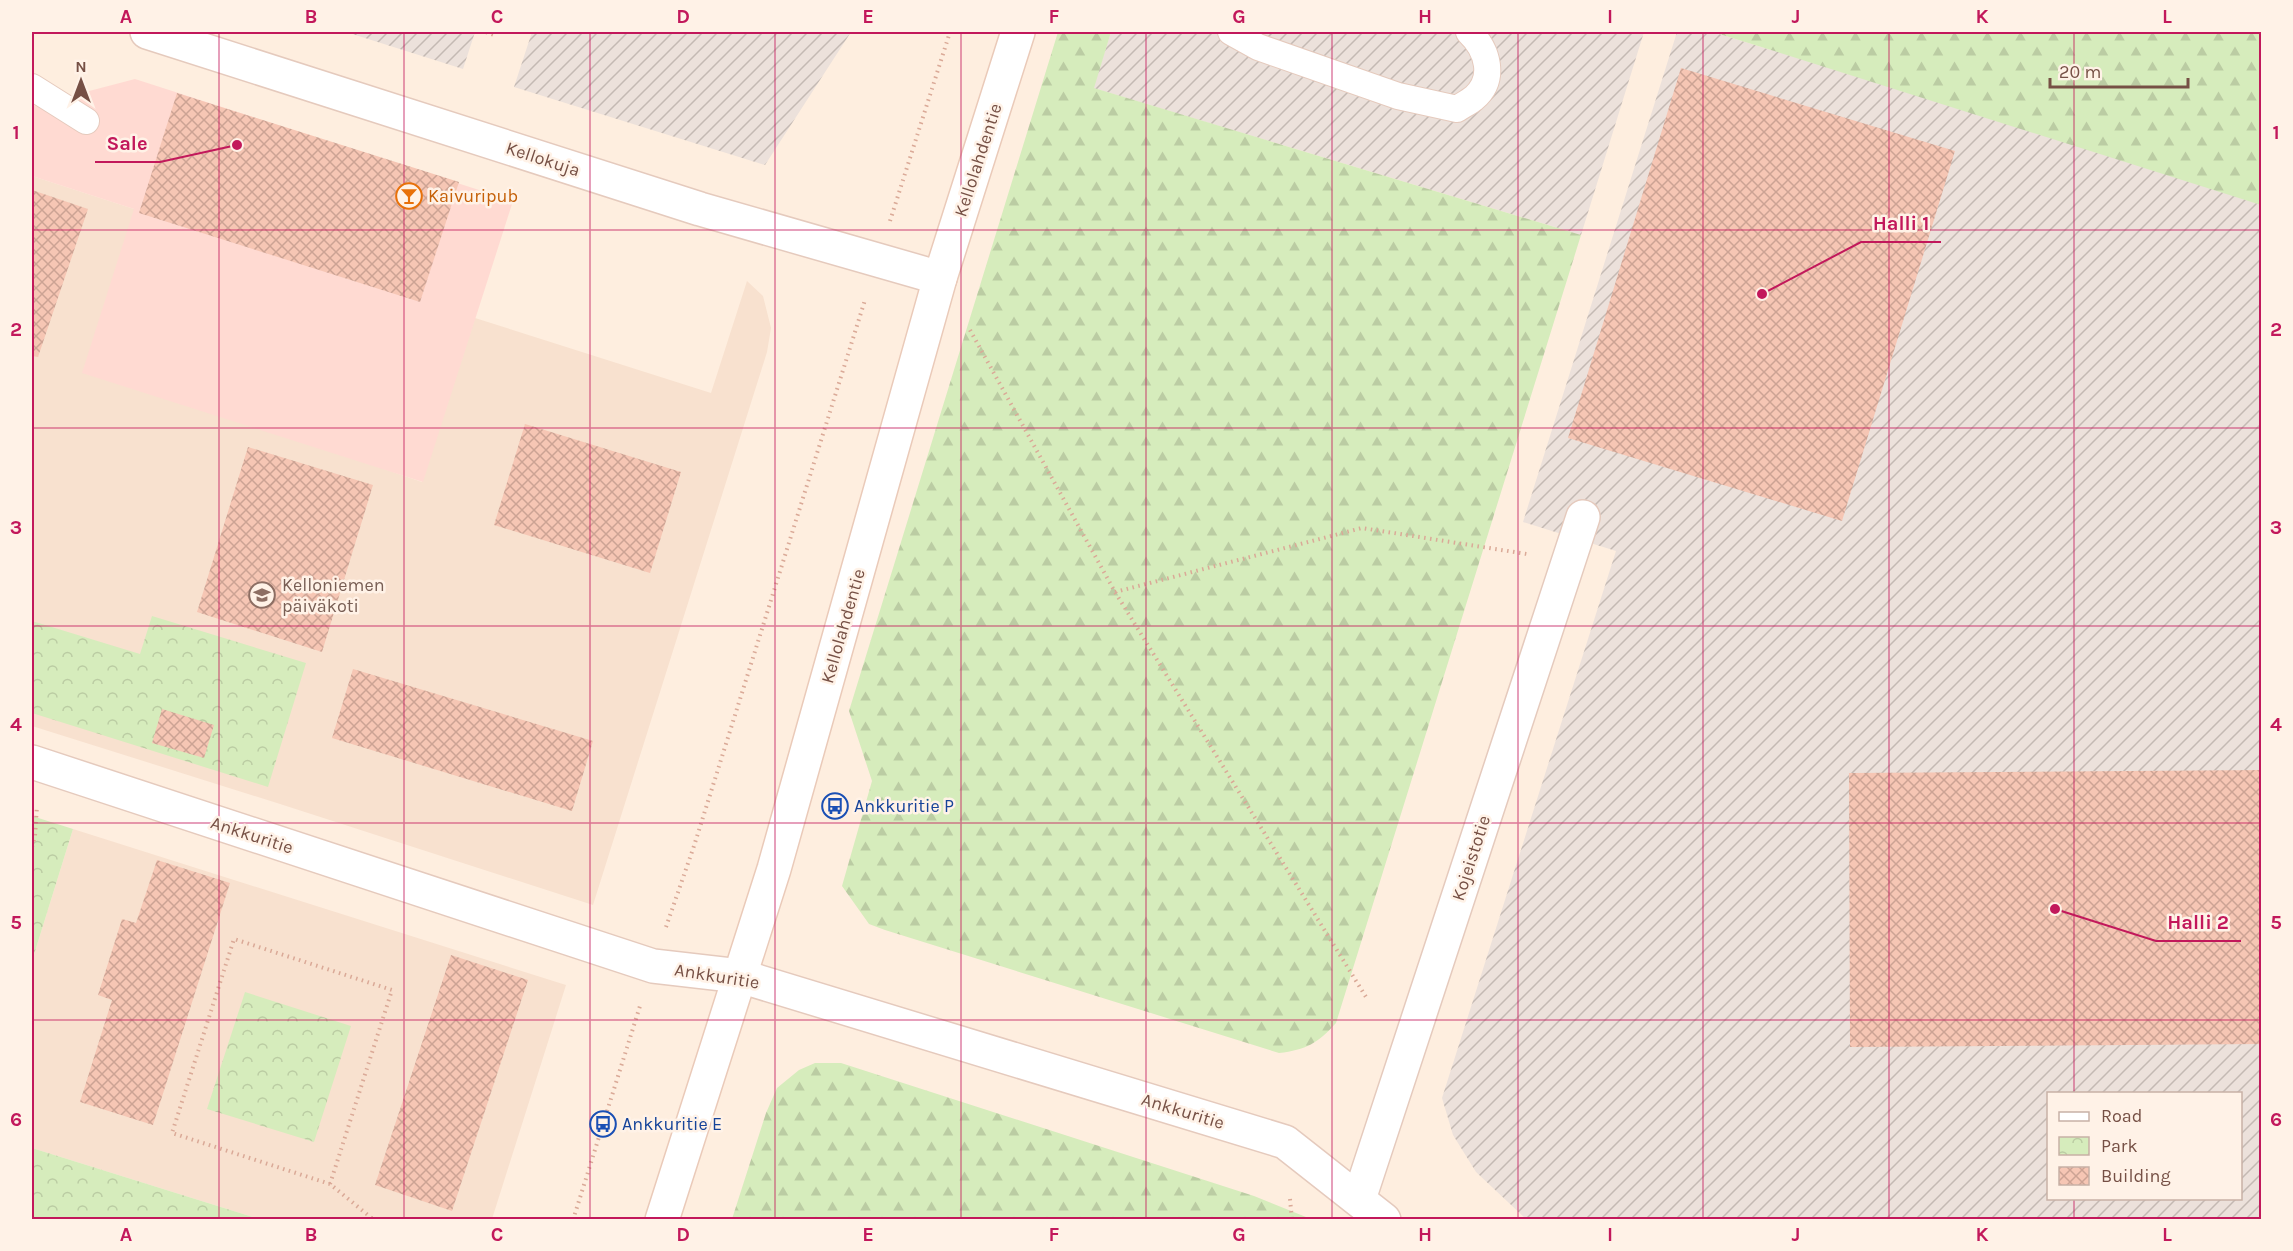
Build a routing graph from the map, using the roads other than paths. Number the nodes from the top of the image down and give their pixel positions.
1 (147, 32) edge
2 (1018, 32) edge
3 (1231, 32) edge
4 (1469, 32) edge
5 (32, 87) edge
6 (86, 121) dead end
7 (940, 278) junction
8 (1583, 517) dead end
9 (32, 762) edge
10 (740, 976) junction
11 (1372, 1209) edge
12 (662, 1220) edge

1 - 7 street, Kellokuja
2 - 7 street, Kellolahdentie
3 - 4 lane
5 - 6 lane
7 - 10 street, Kellolahdentie
8 - 11 street, Kojeistotie
9 - 10 street, Ankkuritie
10 - 11 street, Ankkuritie
10 - 12 street, Kellolahdentie

